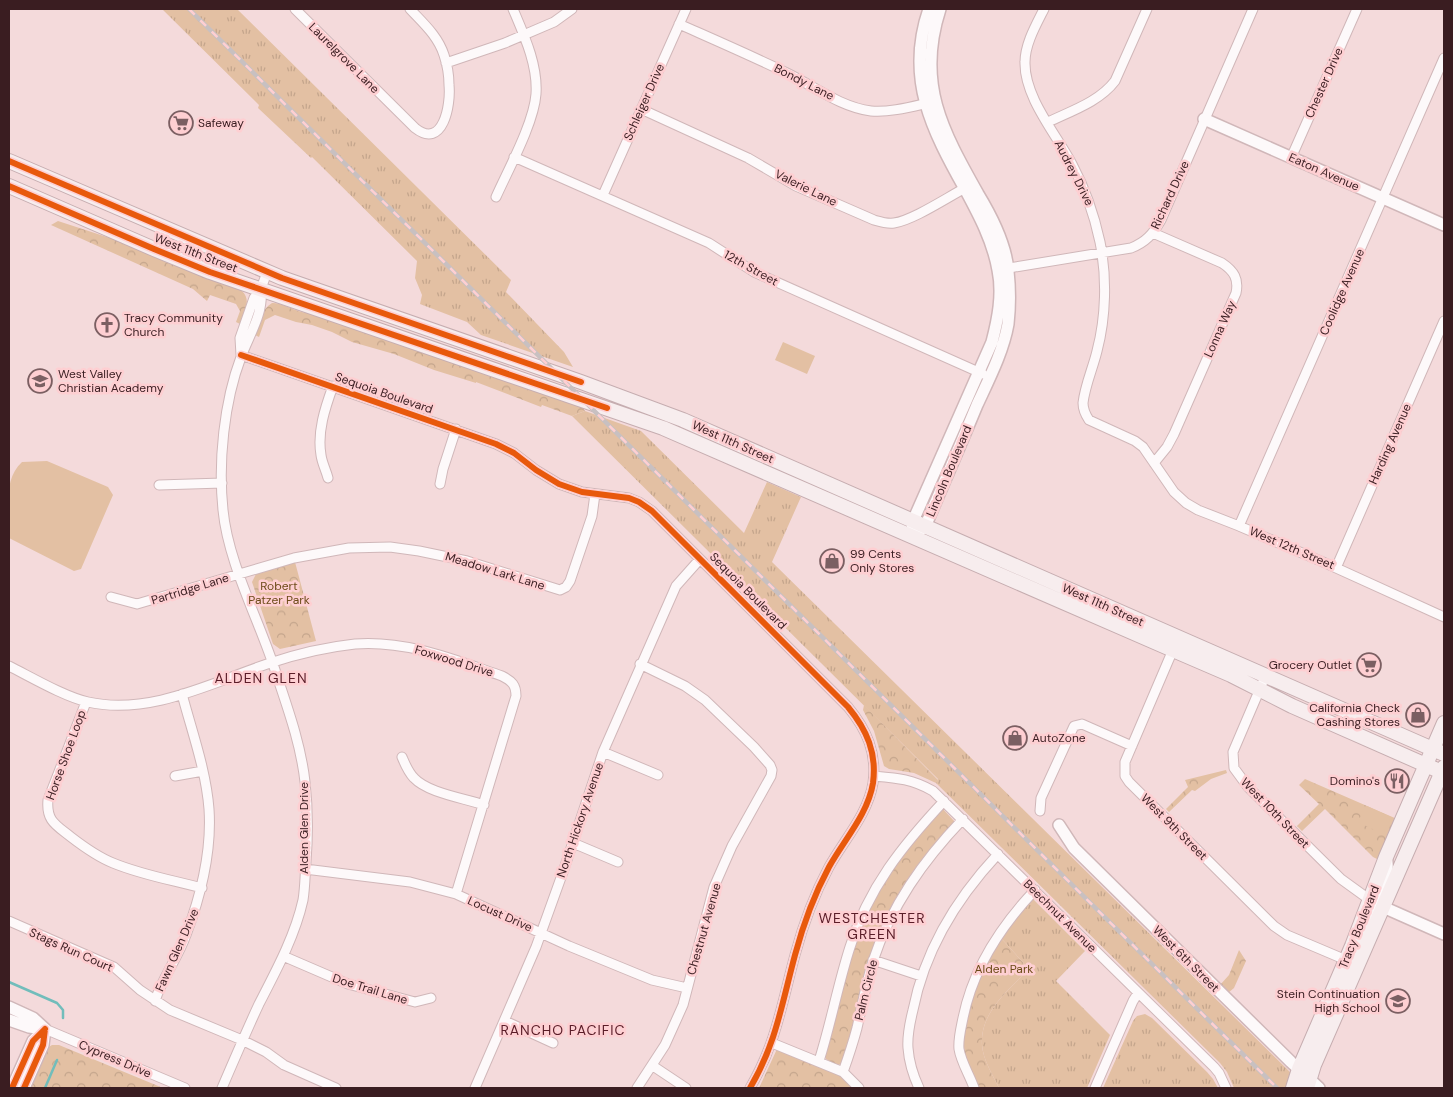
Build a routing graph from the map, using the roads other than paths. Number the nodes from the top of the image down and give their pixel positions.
1 (295, 9) edge
2 (410, 9) edge
3 (514, 9) edge
4 (572, 9) edge
5 (686, 9) edge
6 (929, 9) edge
7 (940, 9) edge
8 (1044, 9) edge
9 (1147, 9) edge
10 (1253, 9) edge
11 (1357, 9) edge
12 (679, 24) junction
13 (524, 35) junction
14 (1444, 58) edge
15 (446, 63) junction
16 (930, 103) junction
17 (640, 110) junction
18 (1204, 119) junction
19 (1048, 122) junction
20 (514, 157) junction
21 (1291, 158) junction
22 (9, 161) edge
23 (9, 186) edge
24 (969, 186) junction
25 (603, 195) junction
26 (496, 197) dead end
27 (1383, 198) junction
28 (1444, 225) edge
29 (1153, 234) junction
30 (1102, 253) junction
31 (1003, 269) junction
32 (267, 272) junction
33 (261, 289) junction
34 (1444, 321) edge
35 (241, 355) junction
36 (984, 374) junction
37 (1090, 374) joint
38 (332, 386) junction
39 (456, 429) junction
40 (1154, 463) junction
41 (328, 478) dead end
42 (222, 483) junction
43 (440, 484) dead end
44 (159, 485) dead end
45 (595, 494) junction
46 (919, 524) junction
47 (1239, 526) junction
48 (911, 536) junction
49 (700, 559) junction
50 (1336, 568) junction
51 (240, 575) junction
52 (111, 597) dead end
53 (1444, 617) edge
54 (1176, 644) junction
55 (273, 662) junction
56 (640, 664) junction
57 (9, 666) edge
58 (1263, 683) junction
59 (182, 694) junction
60 (86, 702) junction
61 (1444, 723) edge
62 (1132, 746) junction
63 (1439, 751) edge
64 (603, 752) junction
65 (402, 757) dead end
66 (1426, 765) junction
67 (203, 771) junction
68 (1444, 771) edge
69 (658, 775) dead end
70 (175, 776) dead end
71 (874, 776) junction
72 (944, 801) junction
73 (484, 805) junction
74 (1040, 811) dead end
75 (963, 820) junction
76 (1059, 825) dead end
77 (573, 843) junction
78 (998, 854) junction
79 (1386, 857) junction
80 (618, 862) dead end
81 (305, 869) junction
82 (202, 888) junction
83 (1035, 890) junction
84 (456, 894) junction
85 (1370, 900) junction
86 (1383, 907) junction
87 (9, 921) edge
88 (541, 933) junction
89 (1444, 934) edge
90 (1366, 946) junction
91 (283, 956) junction
92 (873, 960) junction
93 (1346, 960) junction
94 (921, 976) junction
95 (687, 988) junction
96 (1138, 993) junction
97 (431, 998) dead end
98 (155, 1001) junction
99 (9, 1007) edge
100 (1338, 1010) junction
101 (9, 1020) edge
102 (504, 1022) junction
103 (45, 1029) junction
104 (242, 1040) junction
105 (553, 1042) dead end
106 (772, 1043) junction
107 (819, 1061) junction
108 (653, 1066) junction
109 (843, 1072) junction
110 (1308, 1081) edge
111 (12, 1088) edge
112 (24, 1088) edge
113 (185, 1088) edge
114 (222, 1088) edge
115 (336, 1088) edge
116 (475, 1088) edge
117 (637, 1088) edge
118 (686, 1088) edge
119 (750, 1088) edge
120 (859, 1088) edge
121 (919, 1088) edge
122 (974, 1088) edge
123 (1095, 1088) edge
124 (1226, 1088) edge
125 (1293, 1088) edge

1 - 15 street, Laurelgrove Lane
2 - 15 street
3 - 13 street
4 - 13 street
5 - 12 street, Schleiger Drive
6 - 16 street, Lincoln Boulevard
7 - 16 street, Lincoln Boulevard
8 - 19 street, Audrey Drive
9 - 19 street
10 - 18 street, Richard Drive
11 - 21 street, Chester Drive
12 - 16 street, Bondy Lane
12 - 17 street, Schleiger Drive
13 - 15 street
13 - 20 street
14 - 27 street, Coolidge Avenue
16 - 24 street, Lincoln Boulevard
17 - 24 street, Valerie Lane
17 - 25 street, Schleiger Drive
18 - 21 street, Eaton Avenue
18 - 29 street, Richard Drive
19 - 30 street, Audrey Drive
20 - 25 street, 12th Street
20 - 26 street
21 - 27 street, Eaton Avenue
22 - 32 main road, West 11th Street
23 - 33 main road, West 11th Street
24 - 31 street, Lincoln Boulevard
25 - 36 street, 12th Street
27 - 28 street, Eaton Avenue
27 - 47 street, Coolidge Avenue
29 - 30 street, Richard Drive
29 - 40 street, Lonna Way
30 - 31 street, Richard Drive
30 - 37 street, Audrey Drive
31 - 36 street, Lincoln Boulevard
32 - 33 street, Alden Glen Drive
32 - 46 main road, West 11th Street
33 - 35 street, Alden Glen Drive
33 - 48 main road, West 11th Street
34 - 50 street, Harding Avenue
35 - 38 street, Sequoia Boulevard
35 - 42 street, Alden Glen Drive
36 - 46 street, Lincoln Boulevard
37 - 40 street, West 12th Street
38 - 39 street, Sequoia Boulevard
38 - 41 street
39 - 43 street
39 - 45 street, Sequoia Boulevard
40 - 47 street, West 12th Street
42 - 44 street
42 - 51 street, Alden Glen Drive
45 - 49 street, Sequoia Boulevard
45 - 51 street, Meadow Lark Lane
46 - 48 street, Lincoln Boulevard
46 - 54 main road, West 11th Street
47 - 50 street, West 12th Street
48 - 54 main road, West 11th Street
49 - 56 street, North Hickory Avenue
49 - 71 street, Sequoia Boulevard
50 - 53 street, West 12th Street
51 - 52 street, Partridge Lane
51 - 55 street, Alden Glen Drive
54 - 58 main road, West 11th Street
54 - 62 street, West 9th Street
55 - 59 street, Foxwood Drive
55 - 73 street, Foxwood Drive
55 - 81 street, Alden Glen Drive
56 - 64 street, North Hickory Avenue
56 - 95 street, Chestnut Avenue
57 - 60 street, Foxwood Drive
58 - 63 main road, West 11th Street
58 - 66 main road, West 11th Street
58 - 85 street, West 10th Street
59 - 60 street, Foxwood Drive
59 - 67 street, Fawn Glen Drive
60 - 82 street, Horse Shoe Loop
61 - 63 main road, Tracy Boulevard
62 - 74 street
62 - 93 street, West 9th Street
63 - 66 main road, Tracy Boulevard
64 - 69 street
64 - 77 street, North Hickory Avenue
65 - 73 street
66 - 68 main road, West 11th Street
66 - 79 main road, Tracy Boulevard
67 - 70 street
67 - 82 street, Fawn Glen Drive
68 - 86 main road, Tracy Boulevard
71 - 72 street, Beechnut Avenue
71 - 106 street, Sequoia Boulevard
72 - 75 street, Beechnut Avenue
72 - 107 street
73 - 84 street, Foxwood Drive
75 - 78 street, Beechnut Avenue
75 - 92 street, Palm Circle
76 - 110 street, West 6th Street
77 - 80 street
77 - 88 street, North Hickory Avenue
78 - 83 street, Beechnut Avenue
78 - 94 street
79 - 85 main road, Tracy Boulevard
79 - 86 street
81 - 84 street, Locust Drive
81 - 91 street, Alden Glen Drive
82 - 98 street, Fawn Glen Drive
83 - 96 street, Beechnut Avenue
83 - 122 street
84 - 88 street, Locust Drive
85 - 90 street
85 - 93 main road, Tracy Boulevard
86 - 89 street
86 - 90 main road, Tracy Boulevard
87 - 98 street, Stags Run Court
88 - 95 street, Locust Drive
88 - 102 street, North Hickory Avenue
90 - 100 main road, Tracy Boulevard
91 - 97 street, Doe Trail Lane
91 - 104 street, Alden Glen Drive
92 - 94 street
92 - 109 street, Palm Circle
93 - 100 street
93 - 110 main road, Tracy Boulevard
94 - 121 street
95 - 108 street, Chestnut Avenue
96 - 123 street
96 - 124 street, Beechnut Avenue
98 - 104 street, Stags Run Court
99 - 103 street, Cypress Drive
100 - 110 main road, Tracy Boulevard
101 - 103 street, Cypress Drive
102 - 105 street
102 - 116 street, North Hickory Avenue
103 - 111 street
103 - 112 street
103 - 113 street, Cypress Drive
104 - 114 street, Alden Glen Drive
104 - 115 street, Stags Run Court
106 - 107 street
106 - 119 street, Sequoia Boulevard
107 - 109 street
108 - 117 street, Chestnut Avenue
108 - 118 street
109 - 120 street
110 - 125 main road, Tracy Boulevard

